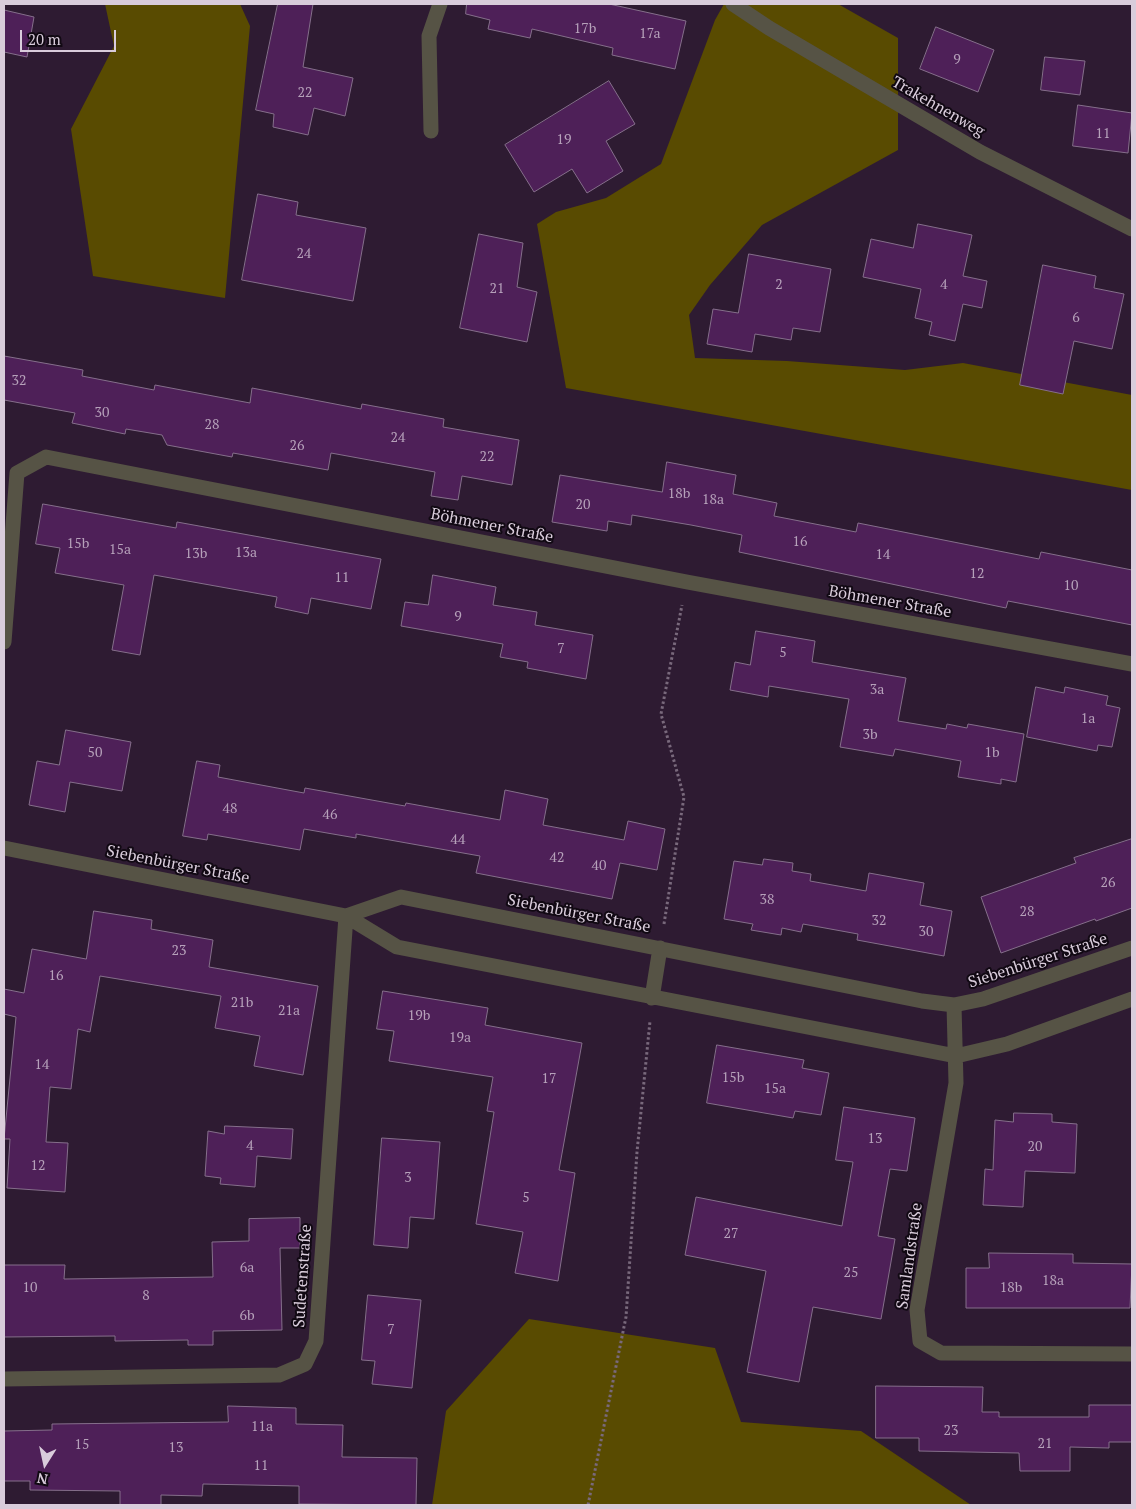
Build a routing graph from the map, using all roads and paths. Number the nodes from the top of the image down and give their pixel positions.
1 (440, 4) edge
2 (733, 4) edge
3 (431, 131) dead end
4 (1132, 229) edge
5 (687, 582) junction
6 (4, 642) edge
7 (1132, 664) edge
8 (4, 848) edge
9 (346, 916) junction
10 (660, 948) junction
11 (1132, 948) edge
12 (652, 998) junction
13 (1132, 999) edge
14 (954, 1005) junction
15 (956, 1056) junction
16 (956, 1082) joint
17 (1132, 1354) edge
18 (4, 1379) edge
19 (588, 1505) edge

1 - 3 street
2 - 4 street, Trakehnenweg
5 - 6 street, Böhmener Straße
5 - 7 street, Böhmener Straße
5 - 10 path
8 - 9 street, Siebenbürger Straße
9 - 10 street, Siebenbürger Straße
9 - 12 street, Siebenbürger Straße
9 - 18 street, Sudetenstraße
10 - 12 street, Siebenbürger Straße
10 - 14 street, Siebenbürger Straße
11 - 14 street, Siebenbürger Straße
12 - 15 street, Siebenbürger Straße
12 - 19 path
13 - 15 street, Siebenbürger Straße
14 - 15 street, Siebenbürger Straße
15 - 16 street, Siebenbürger Straße
16 - 17 street, Samlandstraße

